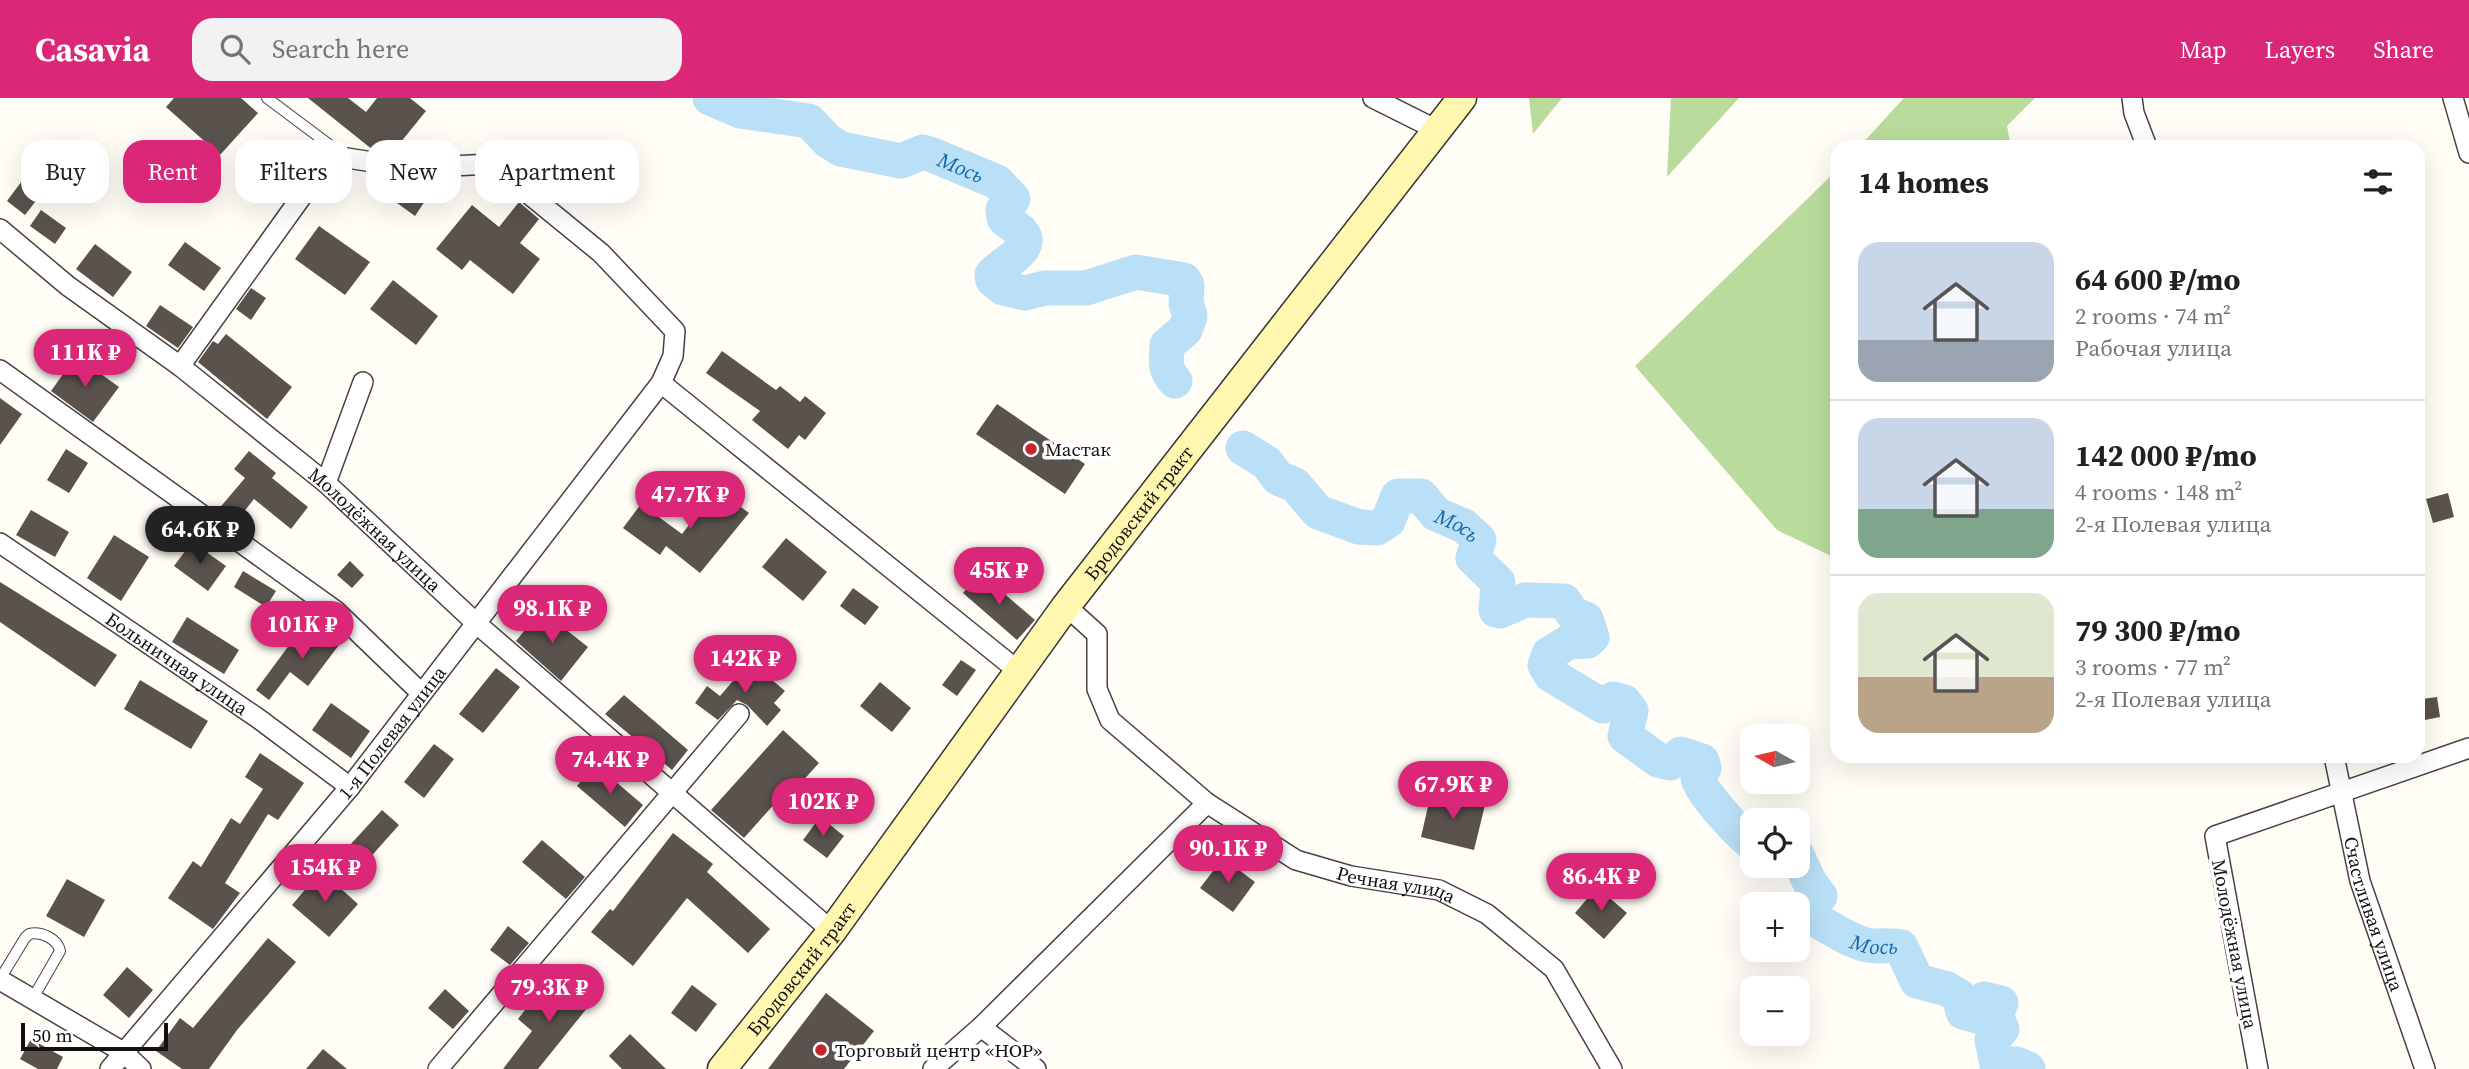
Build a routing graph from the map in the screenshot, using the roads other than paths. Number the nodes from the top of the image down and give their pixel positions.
1 (267, 98) edge
2 (1373, 98) edge
3 (1462, 98) edge
4 (2454, 98) edge
5 (2133, 106) edge
6 (1437, 130) junction
7 (323, 140) edge
8 (2145, 140) edge
9 (2469, 153) edge
10 (352, 159) edge
11 (297, 203) edge
12 (0, 229) edge
13 (180, 366) junction
14 (0, 370) edge
15 (363, 382) dead end
16 (661, 383) junction
17 (326, 483) junction
18 (0, 543) edge
19 (1066, 606) junction
20 (477, 624) junction
21 (1017, 670) junction
22 (420, 692) junction
23 (739, 714) dead end
24 (2469, 748) edge
25 (2336, 763) edge
26 (2424, 763) edge
27 (2425, 763) edge
28 (350, 788) junction
29 (2342, 790) junction
30 (671, 794) junction
31 (1207, 803) junction
32 (832, 930) junction
33 (0, 979) edge
34 (33, 998) junction
35 (981, 1027) junction
36 (123, 1052) junction
37 (110, 1069) edge
38 (141, 1069) edge
39 (438, 1069) edge
40 (722, 1069) edge
41 (933, 1069) edge
42 (1036, 1069) edge
43 (1612, 1069) edge
44 (2258, 1069) edge
45 (2425, 1069) edge

1 - 7 lane
2 - 6 street
3 - 6 main road, Бродовский тракт
4 - 9 street
5 - 8 street
6 - 19 main road, Бродовский тракт
10 - 16 street, 1-я Полевая улица
11 - 13 street
12 - 13 street, Молодёжная улица
13 - 17 street, Молодёжная улица
14 - 22 street
15 - 17 street
16 - 20 street, 1-я Полевая улица
16 - 21 street
17 - 20 street, Молодёжная улица
18 - 28 street, Больничная улица
19 - 21 main road, Бродовский тракт
19 - 31 street, Речная улица
20 - 22 street, 1-я Полевая улица
20 - 30 street, Молодёжная улица
21 - 32 main road, Бродовский тракт
22 - 28 street, 1-я Полевая улица
23 - 30 street
24 - 27 street, Молодёжная улица
25 - 29 street, Счастливая улица
26 - 29 street, Молодёжная улица
28 - 36 street, 1-я Полевая улица
29 - 44 street, Молодёжная улица
29 - 45 street, Счастливая улица
30 - 32 street, Молодёжная улица
30 - 39 street
31 - 35 street
31 - 43 street, Речная улица
32 - 40 main road, Бродовский тракт
33 - 34 street
33 - 34 lane
34 - 36 street
35 - 41 street
35 - 42 street
36 - 37 street, 1-я Полевая улица
36 - 38 street

